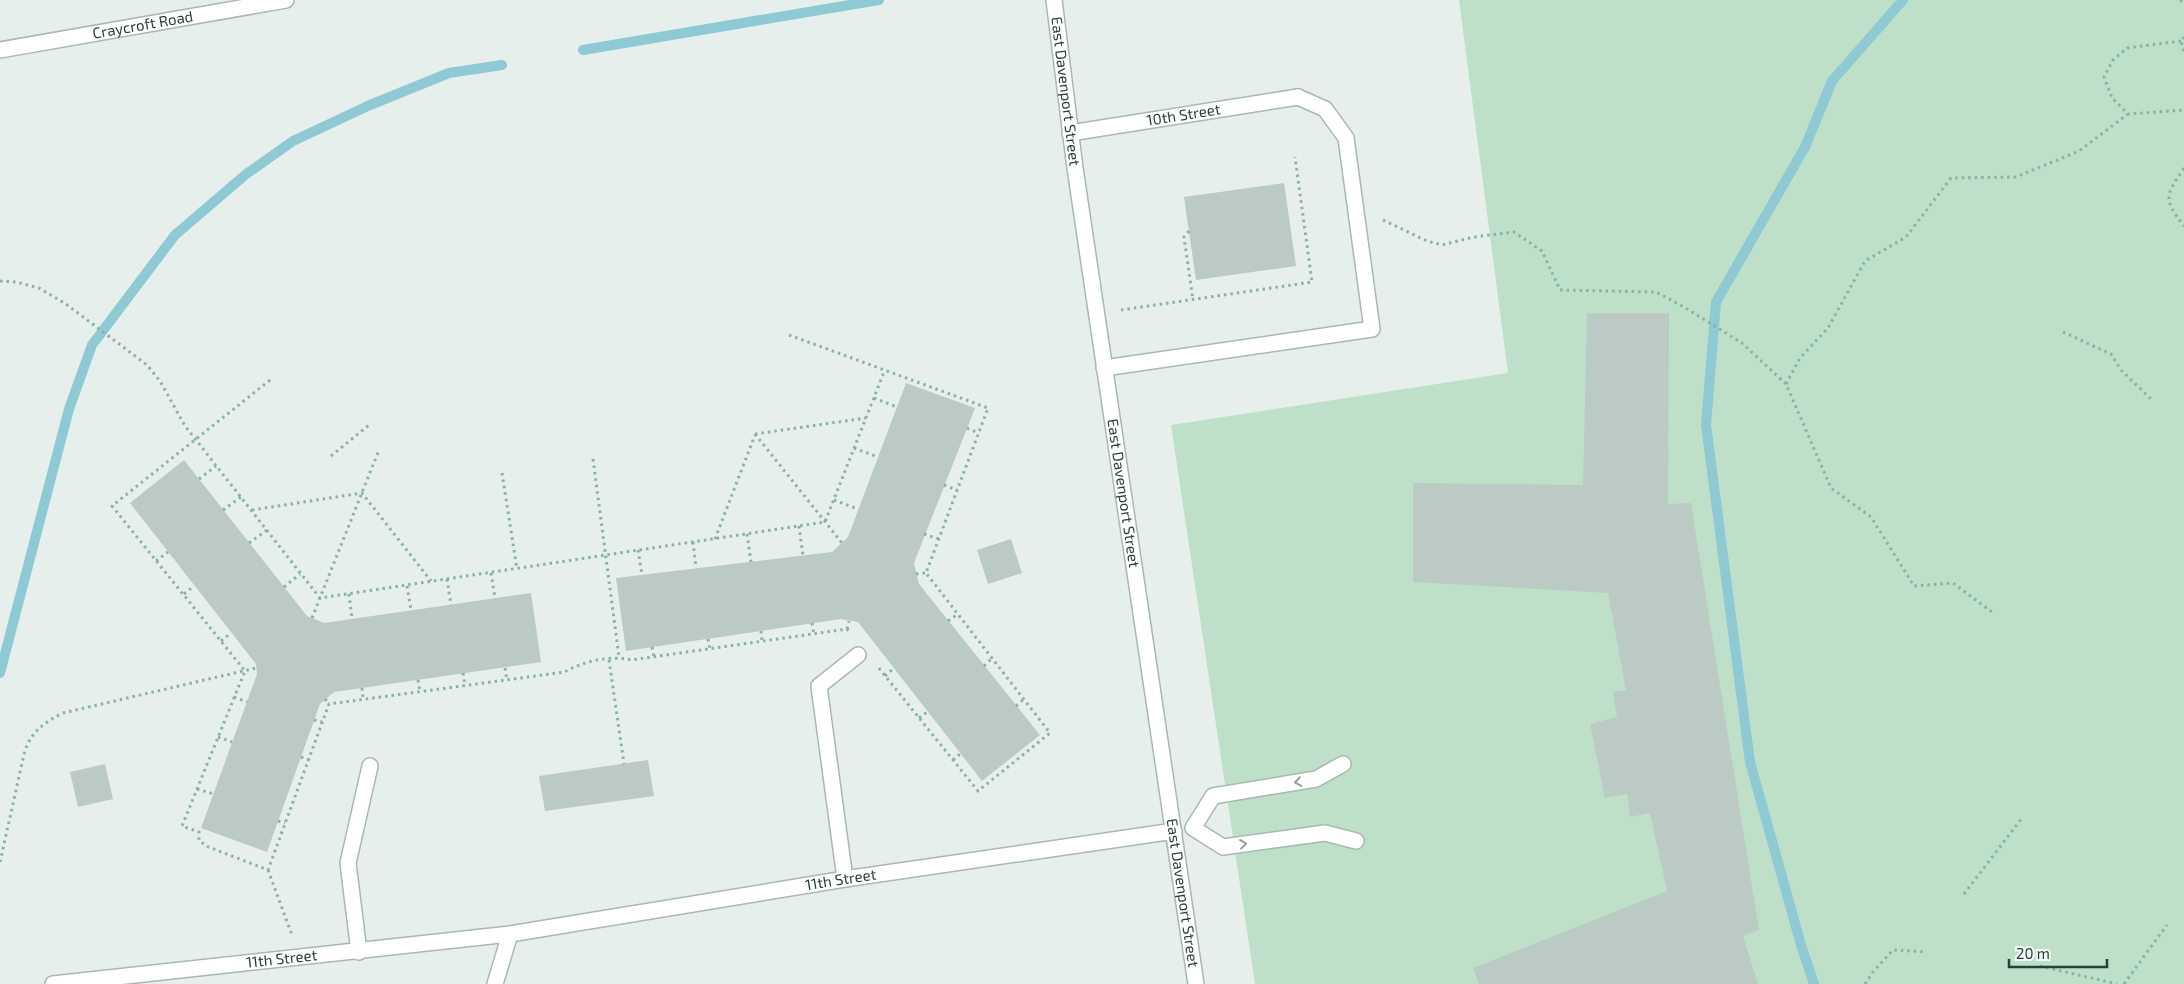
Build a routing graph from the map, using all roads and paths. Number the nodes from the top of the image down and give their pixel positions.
1 (286, 0) edge
2 (1054, 0) edge
3 (2180, 0) edge
4 (2184, 3) edge
5 (2184, 37) edge
6 (2181, 41) junction
7 (0, 50) edge
8 (2184, 53) edge
9 (2184, 110) edge
10 (2128, 114) junction
11 (1070, 133) junction
12 (1295, 156) dead end
13 (2184, 168) edge
14 (1375, 216) dead end
15 (2184, 226) edge
16 (1189, 231) dead end
17 (0, 281) edge
18 (1193, 300) junction
19 (1096, 314) junction
20 (2063, 332) dead end
21 (789, 335) dead end
22 (1104, 368) junction
23 (884, 372) dead end
24 (270, 380) dead end
25 (1786, 384) junction
26 (874, 398) junction
27 (2151, 399) dead end
28 (896, 407) dead end
29 (866, 418) junction
30 (369, 425) dead end
31 (967, 428) dead end
32 (978, 433) junction
33 (755, 434) junction
34 (196, 439) junction
35 (854, 448) junction
36 (379, 450) dead end
37 (331, 456) dead end
38 (878, 457) dead end
39 (593, 459) dead end
40 (216, 466) junction
41 (502, 472) dead end
42 (199, 478) dead end
43 (944, 485) dead end
44 (957, 490) junction
45 (362, 493) junction
46 (241, 498) junction
47 (834, 500) junction
48 (858, 509) dead end
49 (224, 510) dead end
50 (251, 510) junction
51 (825, 522) junction
52 (798, 526) junction
53 (267, 530) junction
54 (747, 534) junction
55 (924, 534) dead end
56 (715, 539) junction
57 (939, 539) junction
58 (693, 542) junction
59 (249, 543) dead end
60 (842, 543) dead end
61 (638, 550) junction
62 (168, 552) dead end
63 (606, 556) junction
64 (803, 556) dead end
65 (156, 561) junction
66 (751, 562) dead end
67 (696, 568) dead end
68 (517, 569) junction
69 (491, 573) junction
70 (926, 573) junction
71 (300, 574) junction
72 (916, 574) dead end
73 (642, 575) dead end
74 (447, 579) junction
75 (432, 582) junction
76 (194, 586) dead end
77 (407, 586) junction
78 (284, 587) dead end
79 (184, 594) junction
80 (349, 594) junction
81 (320, 598) junction
82 (495, 598) dead end
83 (451, 605) dead end
84 (411, 610) dead end
85 (1992, 612) dead end
86 (958, 614) junction
87 (312, 618) dead end
88 (352, 619) dead end
89 (849, 621) dead end
90 (948, 621) dead end
91 (812, 623) dead end
92 (847, 629) junction
93 (761, 631) dead end
94 (231, 633) dead end
95 (814, 634) junction
96 (852, 635) dead end
97 (708, 639) dead end
98 (221, 641) junction
99 (762, 641) junction
100 (652, 647) dead end
101 (710, 649) junction
102 (858, 655) dead end
103 (620, 657) junction
104 (654, 657) junction
105 (992, 658) junction
106 (609, 660) junction
107 (874, 662) dead end
108 (984, 666) dead end
109 (256, 668) dead end
110 (505, 668) dead end
111 (894, 668) dead end
112 (245, 671) junction
113 (463, 673) dead end
114 (885, 676) junction
115 (418, 680) dead end
116 (507, 680) junction
117 (465, 686) junction
118 (362, 688) dead end
119 (420, 692) junction
120 (234, 697) junction
121 (325, 699) dead end
122 (363, 699) junction
123 (1024, 699) junction
124 (247, 702) dead end
125 (329, 704) junction
126 (1016, 706) dead end
127 (927, 712) dead end
128 (919, 718) junction
129 (314, 720) dead end
130 (322, 722) junction
131 (218, 737) junction
132 (232, 742) dead end
133 (960, 754) dead end
134 (301, 757) dead end
135 (309, 760) junction
136 (954, 760) junction
137 (624, 764) dead end
138 (1343, 764) dead end
139 (370, 766) dead end
140 (197, 789) junction
141 (214, 794) dead end
142 (2022, 818) dead end
143 (278, 821) dead end
144 (285, 823) junction
145 (1193, 828) junction
146 (1174, 832) junction
147 (1356, 842) dead end
148 (0, 862) edge
149 (268, 870) junction
150 (845, 879) junction
151 (1964, 894) dead end
152 (2167, 925) dead end
153 (510, 934) junction
154 (359, 952) junction
155 (1927, 952) dead end
156 (300, 959) junction
157 (2040, 966) dead end
158 (53, 984) edge
159 (495, 984) edge
160 (1196, 984) edge
161 (1865, 984) edge
162 (2117, 984) edge
163 (2124, 984) edge

1 - 7 street, Craycroft Road
2 - 11 street, East Davenport Street
3 - 4 path
5 - 6 path
6 - 8 path
6 - 10 path
9 - 10 path
10 - 25 path
11 - 19 street, East Davenport Street
11 - 22 street, 10th Street
12 - 18 path
13 - 15 path
14 - 25 path
16 - 18 path
17 - 34 path
18 - 19 path
19 - 22 street, East Davenport Street
20 - 27 path
21 - 32 path
22 - 146 street, East Davenport Street
23 - 26 path
24 - 34 path
25 - 85 path
26 - 28 path
26 - 29 path
29 - 33 path
29 - 35 path
30 - 37 path
31 - 32 path
32 - 44 path
33 - 51 path
33 - 56 path
34 - 40 path
34 - 65 path
35 - 38 path
35 - 47 path
36 - 45 path
39 - 63 path
40 - 42 path
40 - 46 path
41 - 68 path
43 - 44 path
44 - 57 path
45 - 50 path
45 - 75 path
45 - 81 path
46 - 49 path
46 - 50 path
47 - 48 path
47 - 51 path
50 - 53 path
51 - 52 path
51 - 60 path
52 - 54 path
52 - 64 path
53 - 59 path
53 - 71 path
54 - 56 path
54 - 66 path
55 - 57 path
56 - 58 path
57 - 70 path
58 - 61 path
58 - 67 path
61 - 63 path
61 - 73 path
62 - 65 path
63 - 68 path
63 - 103 path
65 - 79 path
68 - 69 path
69 - 74 path
69 - 82 path
70 - 72 path
70 - 86 path
71 - 78 path
71 - 81 path
74 - 75 path
74 - 83 path
75 - 77 path
76 - 79 path
77 - 80 path
77 - 84 path
79 - 98 path
80 - 81 path
80 - 88 path
81 - 87 path
86 - 90 path
86 - 105 path
89 - 92 path
91 - 95 path
92 - 95 path
92 - 96 path
93 - 99 path
94 - 98 path
95 - 99 path
97 - 101 path
98 - 112 path
99 - 101 path
100 - 104 path
101 - 104 path
102 - 150 street
103 - 104 path
103 - 106 path
105 - 108 path
105 - 123 path
106 - 116 path
106 - 137 path
107 - 114 path
109 - 112 path
110 - 116 path
111 - 114 path
112 - 120 path
112 - 148 path
113 - 117 path
114 - 128 path
115 - 119 path
116 - 117 path
117 - 119 path
118 - 122 path
119 - 122 path
120 - 124 path
120 - 131 path
121 - 125 path
122 - 125 path
123 - 126 path
123 - 136 path
125 - 130 path
127 - 128 path
128 - 136 path
129 - 130 path
130 - 135 path
131 - 132 path
131 - 140 path
133 - 136 path
134 - 135 path
135 - 144 path
138 -> 145 street
139 - 154 street
140 - 141 path
140 - 149 path
142 - 151 path
143 - 144 path
144 - 149 path
145 - 146 street, 11th Street
145 -> 147 street
146 - 150 street, 11th Street
146 - 160 street, East Davenport Street
149 - 156 path
150 - 153 street, 11th Street
152 - 163 path
153 - 154 street, 11th Street
153 - 159 street
154 - 156 street, 11th Street
155 - 161 path
156 - 158 street, 11th Street
157 - 162 path

